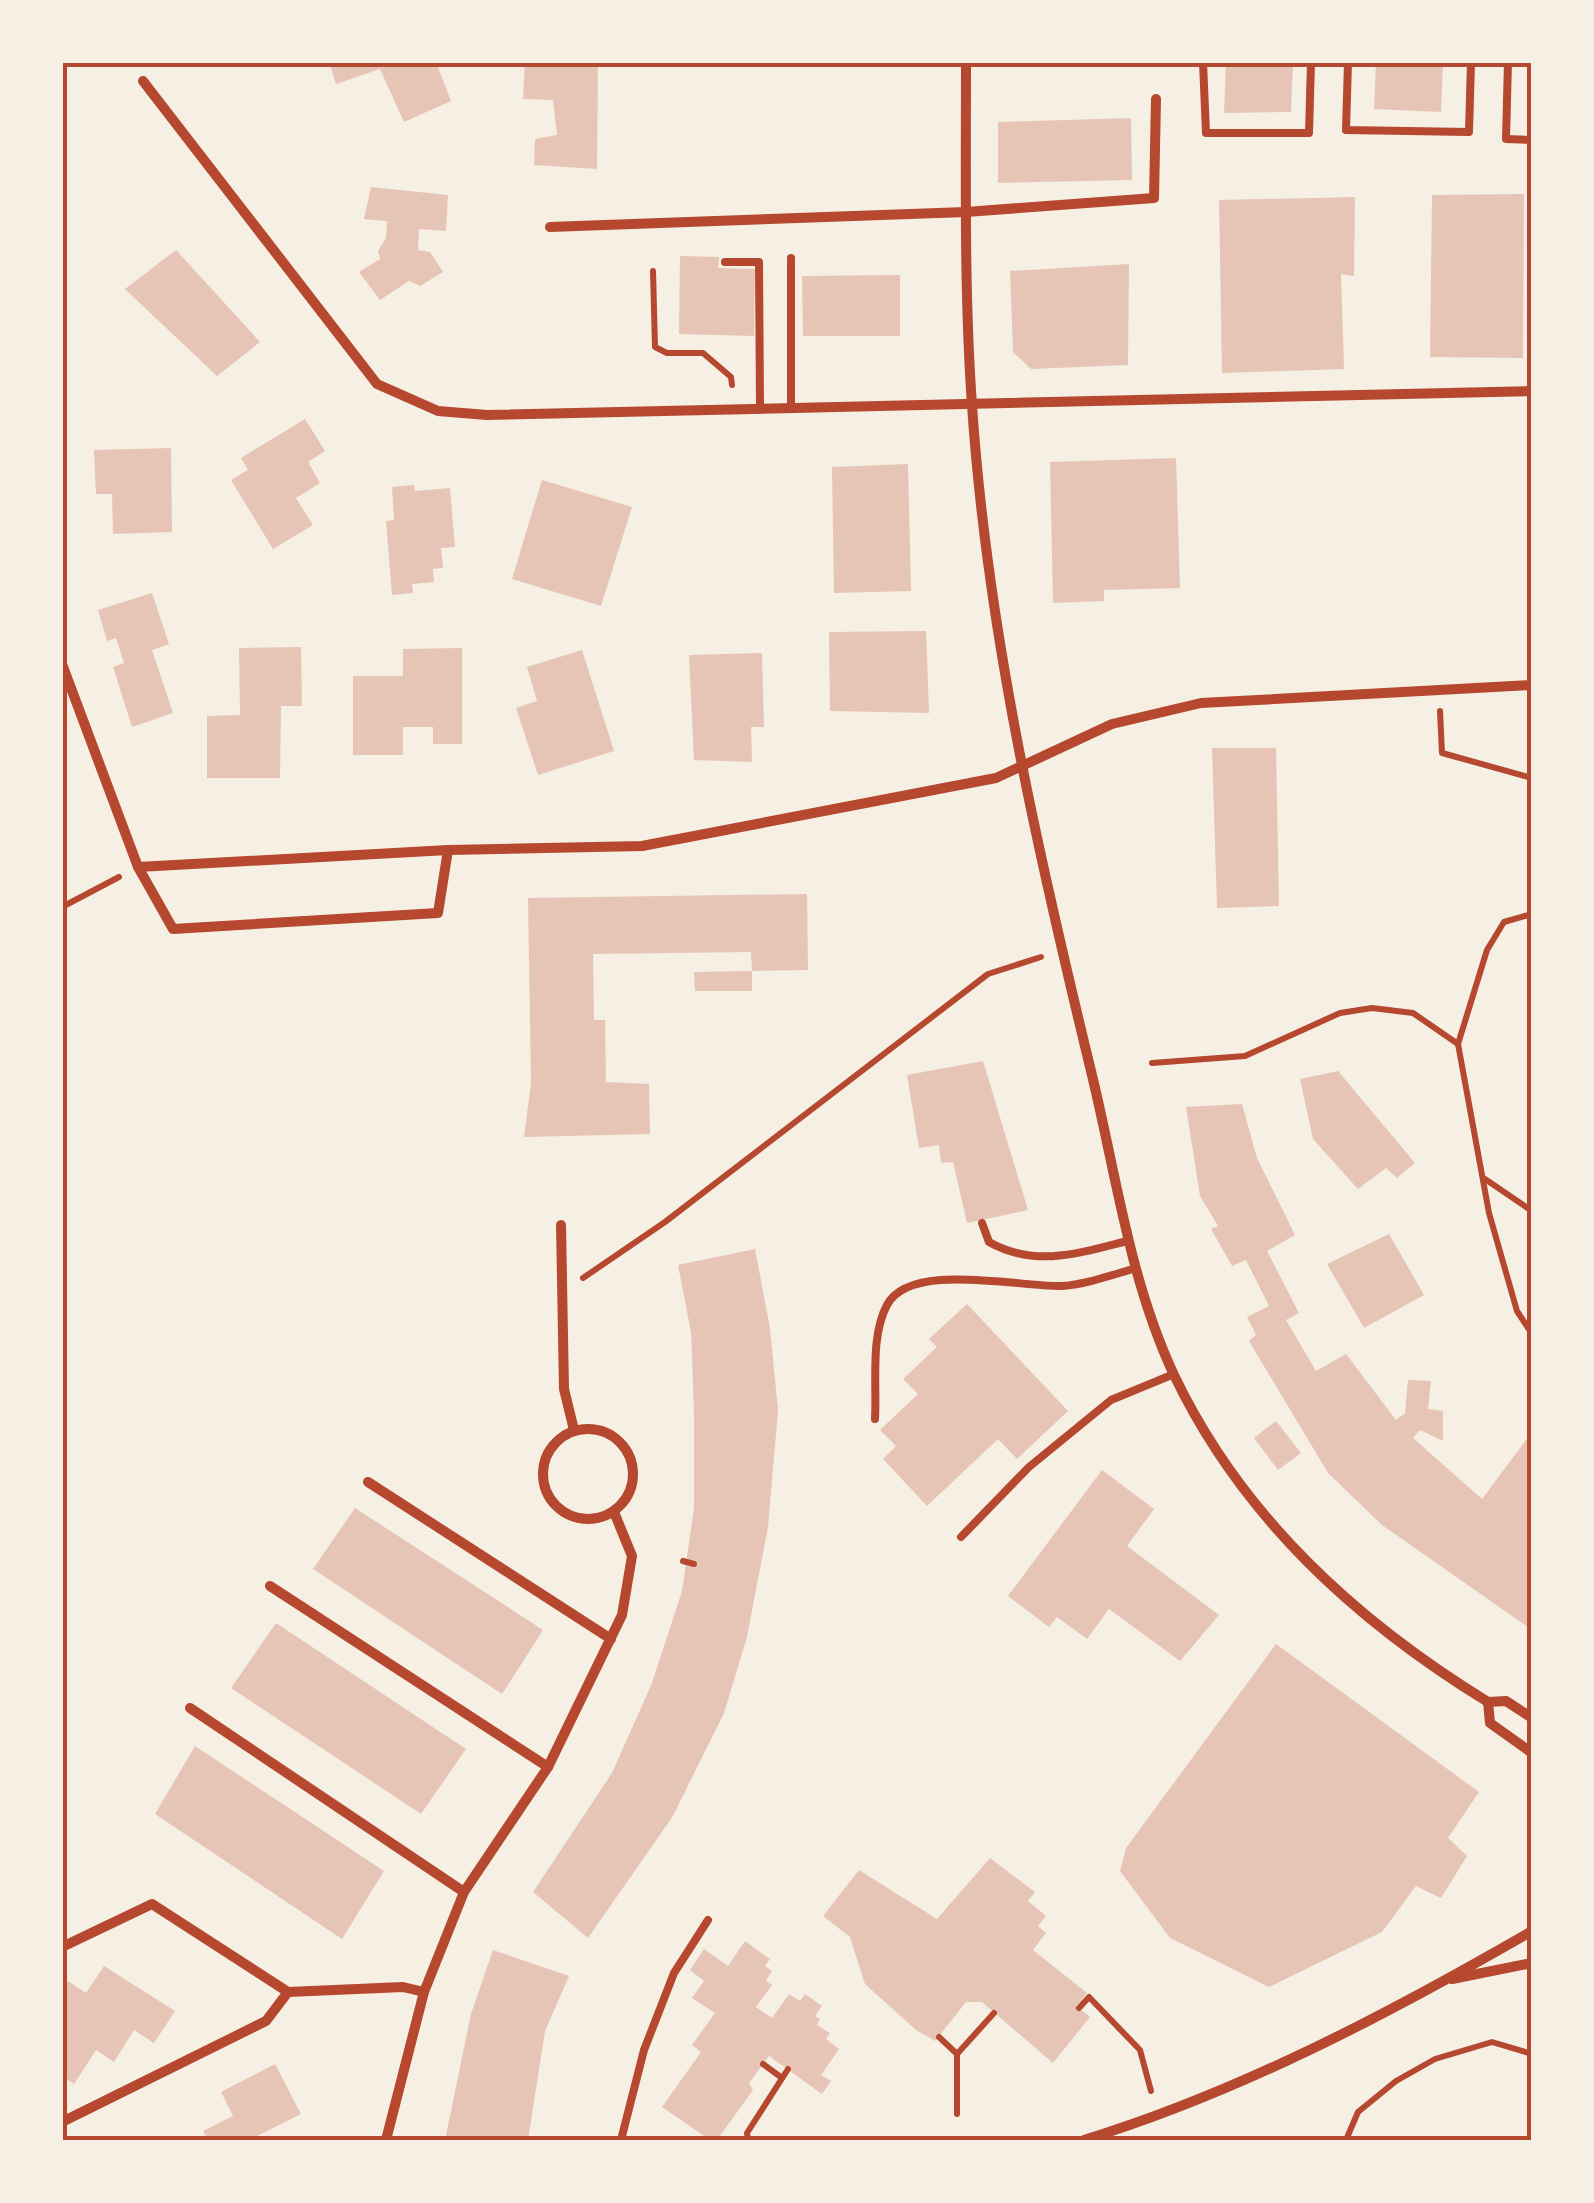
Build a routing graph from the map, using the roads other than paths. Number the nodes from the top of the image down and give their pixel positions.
1 (966, 62) edge
2 (1204, 62) edge
3 (1311, 62) edge
4 (1348, 62) edge
5 (1472, 62) edge
6 (1508, 62) edge
7 (143, 81) dead end
8 (1156, 99) dead end
9 (1532, 140) edge
10 (966, 212) junction
11 (550, 227) dead end
12 (791, 258) dead end
13 (725, 262) dead end
14 (1532, 392) edge
15 (972, 404) junction
16 (791, 406) junction
17 (760, 407) junction
18 (62, 664) edge
19 (1532, 685) edge
20 (1024, 767) junction
21 (448, 850) junction
22 (138, 867) junction
23 (982, 1224) dead end
24 (561, 1225) dead end
25 (1127, 1240) junction
26 (1136, 1268) junction
27 (1174, 1374) junction
28 (876, 1419) dead end
29 (574, 1430) junction
30 (368, 1482) dead end
31 (614, 1512) junction
32 (961, 1537) dead end
33 (270, 1586) dead end
34 (611, 1639) junction
35 (1488, 1702) junction
36 (190, 1708) dead end
37 (1532, 1718) edge
38 (1532, 1753) edge
39 (548, 1767) junction
40 (464, 1892) junction
41 (708, 1920) dead end
42 (1532, 1930) edge
43 (62, 1947) edge
44 (1532, 1963) edge
45 (1446, 1980) junction
46 (288, 1992) junction
47 (424, 1992) junction
48 (62, 2122) edge
49 (386, 2140) edge
50 (620, 2140) edge
51 (1084, 2140) edge

1 - 10 street
2 - 3 lane
4 - 5 lane
6 - 9 lane
7 - 17 street
8 - 10 street
10 - 11 street
10 - 15 street
12 - 16 lane
13 - 17 lane
14 - 15 street
15 - 16 street
15 - 20 street
16 - 17 street
18 - 22 street
19 - 20 street
20 - 21 street
20 - 25 street
21 - 22 street
21 - 22 street
23 - 25 lane
24 - 29 street
25 - 26 street
26 - 27 street
26 - 28 lane
27 - 32 lane
27 - 35 street
29 - 31 street
29 - 31 street
30 - 34 street
31 - 34 street
33 - 39 street
34 - 39 street
35 - 37 street
35 - 38 street
36 - 40 street
39 - 40 street
40 - 47 street
41 - 50 lane
42 - 45 street
43 - 46 street
44 - 45 street
45 - 51 street
46 - 47 street
46 - 48 street
47 - 49 street

